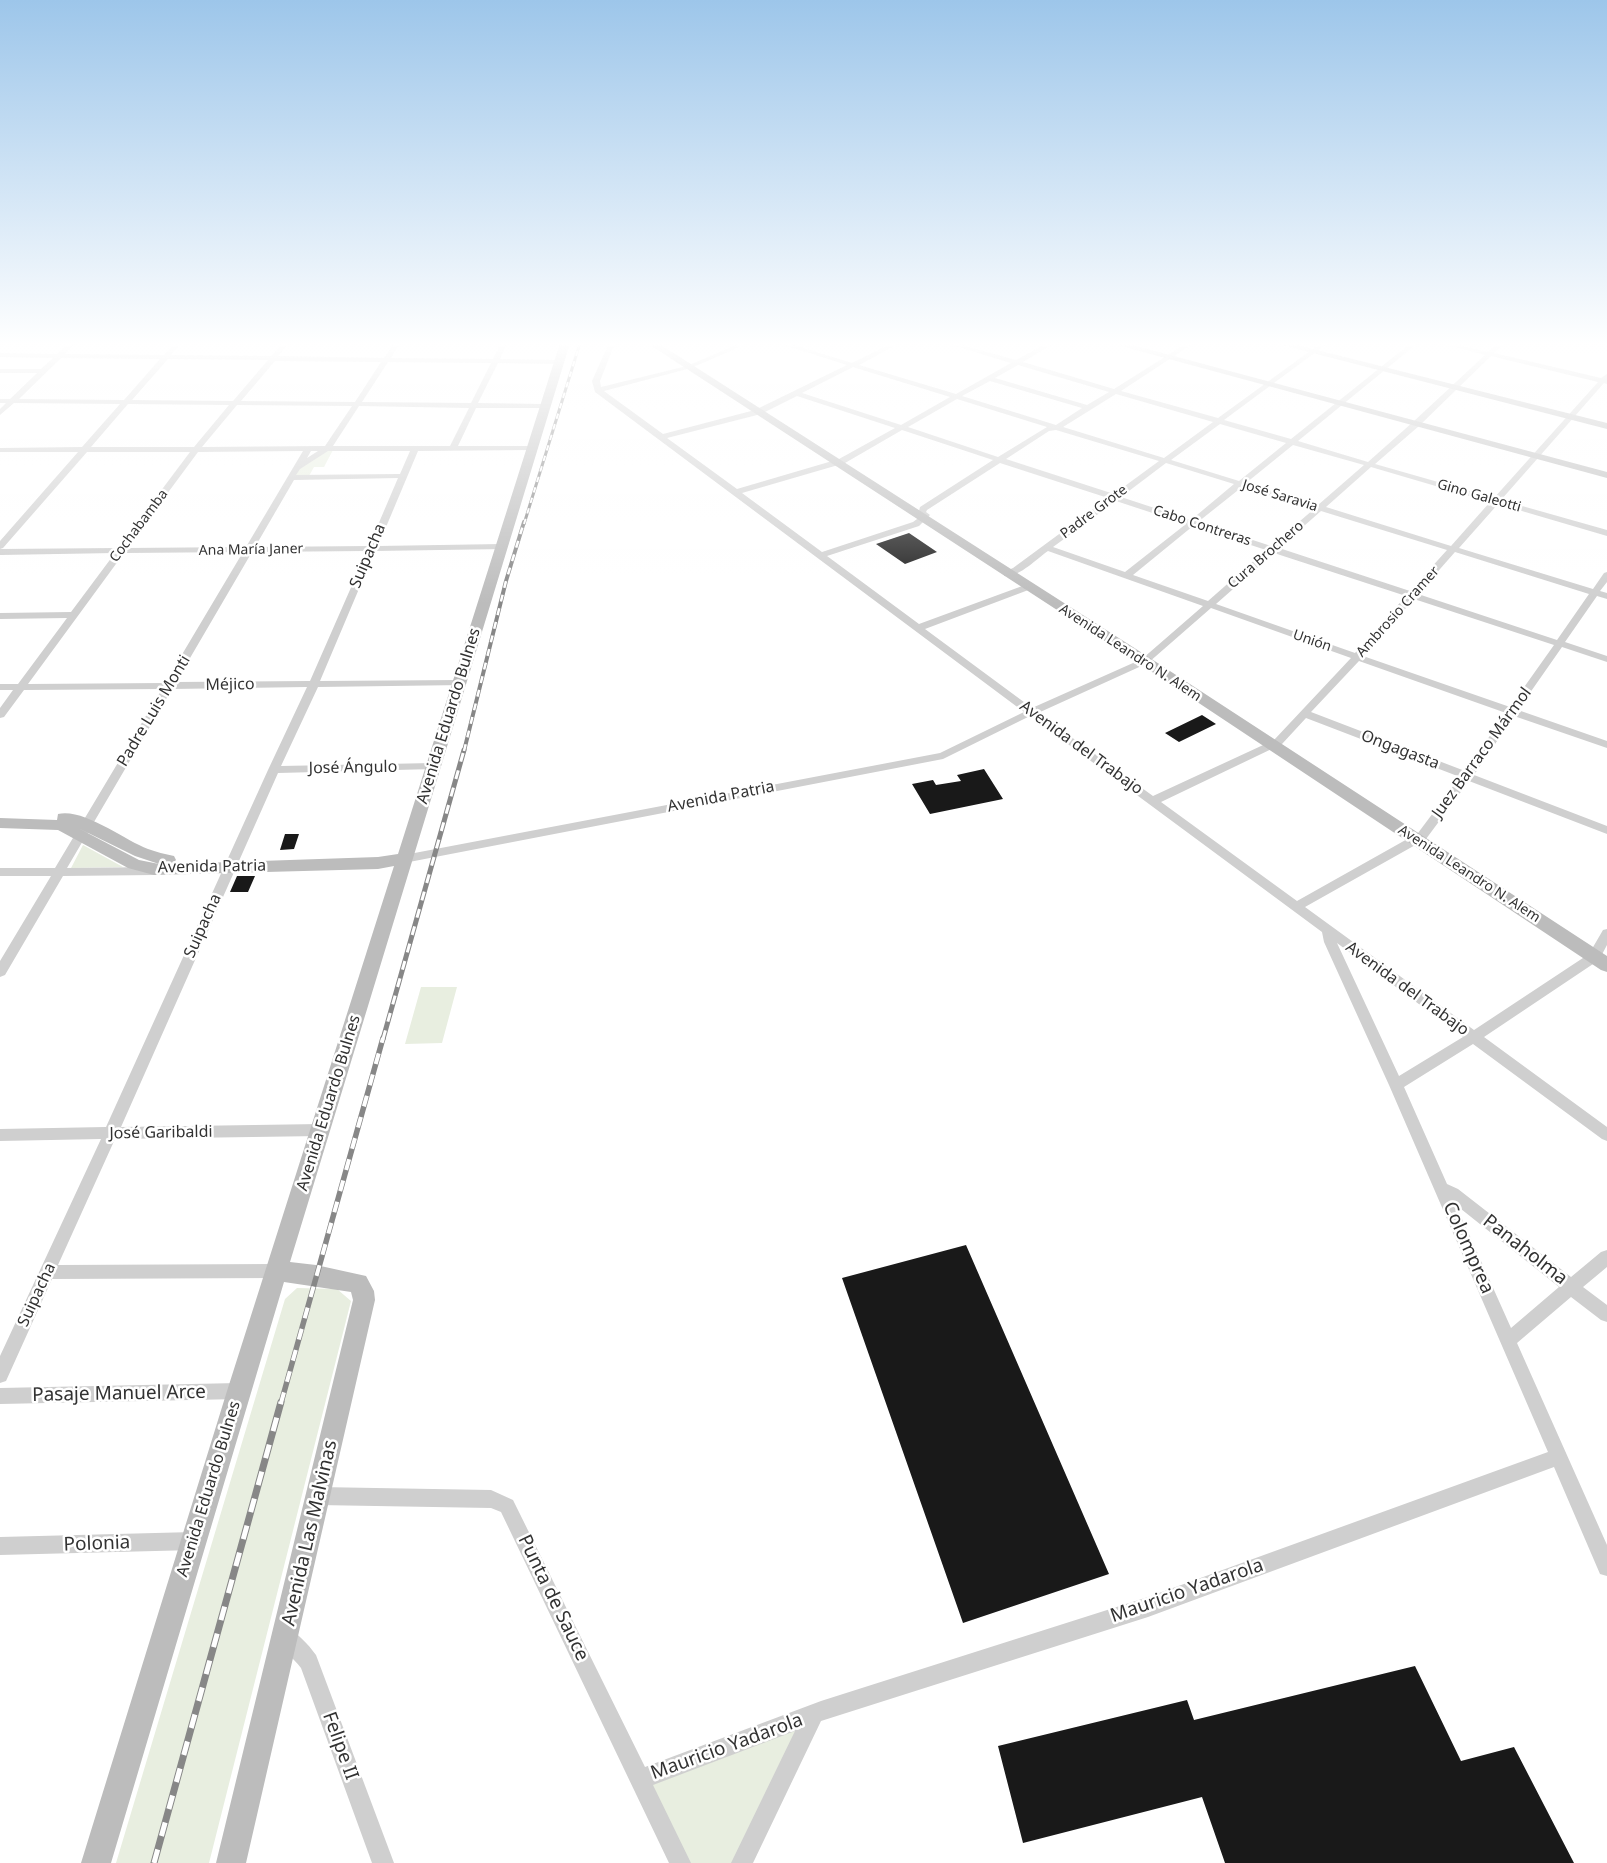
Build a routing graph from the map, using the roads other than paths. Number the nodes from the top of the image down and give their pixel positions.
1 (102, 430) edge
2 (212, 430) edge
3 (340, 430) edge
4 (462, 430) edge
5 (537, 430) edge
6 (651, 430) edge
7 (692, 430) edge
8 (785, 430) edge
9 (897, 430) edge
10 (907, 430) edge
11 (1057, 430) edge
12 (1067, 430) edge
13 (1205, 430) edge
14 (1252, 430) edge
15 (1307, 430) edge
16 (1409, 430) edge
17 (1438, 430) edge
18 (1559, 430) edge
19 (662, 438) junction
20 (1292, 442) junction
21 (328, 448) junction
22 (415, 448) junction
23 (453, 448) junction
24 (531, 448) junction
25 (196, 449) junction
26 (308, 449) junction
27 (0, 450) edge
28 (84, 450) junction
29 (1536, 456) junction
30 (1164, 460) junction
31 (1004, 461) junction
32 (836, 463) junction
33 (1370, 464) junction
34 (296, 468) junction
35 (1607, 475) edge
36 (402, 476) junction
37 (290, 478) junction
38 (1241, 484) junction
39 (736, 492) junction
40 (1113, 497) junction
41 (1496, 501) junction
42 (1320, 508) junction
43 (920, 518) junction
44 (1192, 523) junction
45 (1607, 533) edge
46 (0, 546) edge
47 (502, 547) junction
48 (1046, 547) junction
49 (371, 549) junction
50 (1272, 549) junction
51 (1454, 549) junction
52 (249, 550) junction
53 (0, 552) edge
54 (120, 552) junction
55 (820, 556) junction
56 (1007, 574) junction
57 (1607, 575) edge
58 (1127, 576) junction
59 (1028, 587) junction
60 (1595, 592) junction
61 (1412, 595) junction
62 (1607, 596) edge
63 (1209, 604) junction
64 (72, 615) junction
65 (0, 616) edge
66 (918, 628) junction
67 (1560, 643) junction
68 (1357, 657) junction
69 (1607, 659) edge
70 (1145, 661) junction
71 (460, 683) junction
72 (314, 684) junction
73 (170, 686) junction
74 (20, 687) junction
75 (0, 688) edge
76 (1031, 712) junction
77 (1512, 712) junction
78 (1304, 714) junction
79 (0, 715) edge
80 (1272, 745) junction
81 (1607, 745) edge
82 (434, 766) junction
83 (273, 770) junction
84 (1467, 776) junction
85 (1153, 800) junction
86 (0, 816) edge
87 (0, 823) edge
88 (84, 830) junction
89 (1607, 830) edge
90 (1418, 840) junction
91 (136, 857) junction
92 (404, 859) junction
93 (231, 864) junction
94 (172, 870) junction
95 (117, 871) junction
96 (0, 872) edge
97 (58, 872) junction
98 (1296, 907) junction
99 (1328, 930) junction
100 (1607, 932) edge
101 (1594, 957) junction
102 (1607, 965) edge
103 (0, 972) edge
104 (1474, 1037) junction
105 (1396, 1085) junction
106 (321, 1130) junction
107 (111, 1134) junction
108 (0, 1135) edge
109 (1607, 1135) edge
110 (1441, 1188) junction
111 (1607, 1257) edge
112 (276, 1271) junction
113 (47, 1272) junction
114 (1571, 1286) junction
115 (1607, 1315) edge
116 (1508, 1340) junction
117 (0, 1375) edge
118 (239, 1391) junction
119 (0, 1396) edge
120 (1558, 1457) junction
121 (318, 1496) junction
122 (194, 1540) junction
123 (0, 1546) edge
124 (1605, 1561) edge
125 (285, 1637) junction
126 (813, 1715) junction
127 (641, 1779) junction
128 (96, 1863) edge
129 (232, 1863) edge
130 (384, 1863) edge
131 (680, 1863) edge
132 (742, 1863) edge

1 - 28 street
2 - 25 street, Cochabamba
3 - 21 street
4 - 23 street
5 - 24 main road, Avenida Eduardo Bulnes
6 - 19 street, Avenida del Trabajo
7 - 19 street
8 - 32 main road, Avenida Leandro N. Alem
9 - 32 street
10 - 31 street, Cabo Contreras
11 - 31 street
12 - 30 street, José Saravia
13 - 30 street, Padre Grote
14 - 20 street, Gino Galeotti
15 - 20 street
16 - 33 street, Cura Brochero
17 - 29 main road
18 - 29 street, Ambrosio Cramer
19 - 39 street, Avenida del Trabajo
20 - 33 street, Gino Galeotti
20 - 38 street
21 - 22 street
21 - 26 street
21 - 34 street
22 - 23 street
22 - 36 street, Suipacha
23 - 24 street
24 - 47 main road, Avenida Eduardo Bulnes
25 - 26 street
25 - 28 street
25 - 54 street, Cochabamba
26 - 34 street, Padre Luis Monti
27 - 28 street
28 - 46 street
29 - 35 main road
29 - 41 street, Ambrosio Cramer
30 - 38 street, José Saravia
30 - 40 street, Padre Grote
31 - 40 street, Cabo Contreras
31 - 43 street
32 - 39 street
32 - 43 main road, Avenida Leandro N. Alem
33 - 41 street, Gino Galeotti
33 - 42 street, Cura Brochero
34 - 37 street, Padre Luis Monti
36 - 37 street
36 - 49 street, Suipacha
37 - 52 street, Padre Luis Monti
38 - 42 street, José Saravia
38 - 44 street
39 - 55 street, Avenida del Trabajo
40 - 44 street, Cabo Contreras
40 - 48 street, Padre Grote
41 - 45 street, Gino Galeotti
41 - 51 street, Ambrosio Cramer
42 - 50 street, Cura Brochero
42 - 51 street, José Saravia
43 - 55 street
43 - 56 main road, Avenida Leandro N. Alem
44 - 50 street, Cabo Contreras
44 - 58 street
47 - 49 street, Ana María Janer
47 - 71 main road, Avenida Eduardo Bulnes
48 - 56 street, Padre Grote
48 - 58 street, Unión
49 - 52 street, Ana María Janer
49 - 72 street, Suipacha
50 - 61 street, Cabo Contreras
50 - 63 street, Cura Brochero
51 - 60 street, José Saravia
51 - 61 street, Ambrosio Cramer
52 - 54 street, Ana María Janer
52 - 73 street, Padre Luis Monti
53 - 54 street, Ana María Janer
54 - 64 street, Cochabamba
55 - 66 street, Avenida del Trabajo
56 - 59 main road, Avenida Leandro N. Alem
57 - 60 street, Juez Barraco Mármol
58 - 63 street, Unión
59 - 66 street
59 - 70 main road, Avenida Leandro N. Alem
60 - 62 street, José Saravia
60 - 67 street, Juez Barraco Mármol
61 - 67 street, Cabo Contreras
61 - 68 street, Ambrosio Cramer
63 - 68 street, Unión
63 - 70 street, Cura Brochero
64 - 65 street
64 - 74 street, Cochabamba
66 - 76 street, Avenida del Trabajo
67 - 69 street, Cabo Contreras
67 - 77 street, Juez Barraco Mármol
68 - 77 street, Unión
68 - 78 street, Ambrosio Cramer
70 - 76 street, Cura Brochero
70 - 80 main road, Avenida Leandro N. Alem
71 - 72 street, Méjico
71 - 82 main road, Avenida Eduardo Bulnes
72 - 73 street, Méjico
72 - 83 street, Suipacha
73 - 74 street, Méjico
73 - 88 street, Padre Luis Monti
74 - 75 street, Méjico
74 - 79 street, Cochabamba
76 - 85 street, Avenida del Trabajo
76 - 92 street, Avenida Patria
77 - 81 street, Unión
77 - 84 street, Juez Barraco Mármol
78 - 80 street, Ambrosio Cramer
78 - 84 street, Ongagasta
80 - 85 street, Ambrosio Cramer
80 - 90 main road, Avenida Leandro N. Alem
82 - 83 street, José Ángulo
82 - 92 main road, Avenida Eduardo Bulnes
83 - 93 street, Suipacha
84 - 89 street, Ongagasta
84 - 90 street, Juez Barraco Mármol
85 - 98 street, Avenida del Trabajo
86 - 88 main road, Avenida Patria
87 - 88 main road, Avenida Patria
88 - 91 main road, Avenida Patria
88 - 97 street, Padre Luis Monti
90 - 98 street, Juez Barraco Mármol
90 - 101 main road, Avenida Leandro N. Alem
91 - 93 main road, Avenida Patria
91 - 94 main road, Avenida Patria
91 - 95 street
92 - 93 main road, Avenida Patria
92 - 106 main road, Avenida Eduardo Bulnes
93 - 94 main road, Avenida Patria
93 - 107 street, Suipacha
94 - 95 street
95 - 97 street
96 - 97 street
97 - 103 street, Padre Luis Monti
98 - 99 street, Avenida del Trabajo
99 - 104 street, Avenida del Trabajo
99 - 105 street, Colomprea
100 - 101 street
101 - 102 main road, Avenida Leandro N. Alem
101 - 104 street
104 - 105 street
104 - 109 street, Avenida del Trabajo
105 - 110 street, Colomprea
106 - 107 street, José Garibaldi
106 - 112 main road, Avenida Eduardo Bulnes
107 - 108 street, José Garibaldi
107 - 113 street, Suipacha
110 - 114 street, Panaholma
110 - 116 street, Colomprea
111 - 114 street
112 - 113 street
112 - 118 main road, Avenida Eduardo Bulnes
112 - 121 main road, Avenida Las Malvinas
113 - 117 street, Suipacha
114 - 115 street, Panaholma
114 - 116 street
116 - 120 street, Colomprea
118 - 119 street, Pasaje Manuel Arce
118 - 122 main road, Avenida Eduardo Bulnes
120 - 124 street, Colomprea
120 - 126 street, Mauricio Yadarola
121 - 125 main road, Avenida Las Malvinas
121 - 127 street, Punta de Sauce
122 - 123 street, Polonia
122 - 128 main road, Avenida Eduardo Bulnes
125 - 129 main road, Avenida Las Malvinas
125 - 130 street, Felipe II
126 - 127 street, Mauricio Yadarola
126 - 132 street, Mauricio Yadarola
127 - 131 street, Punta de Sauce

